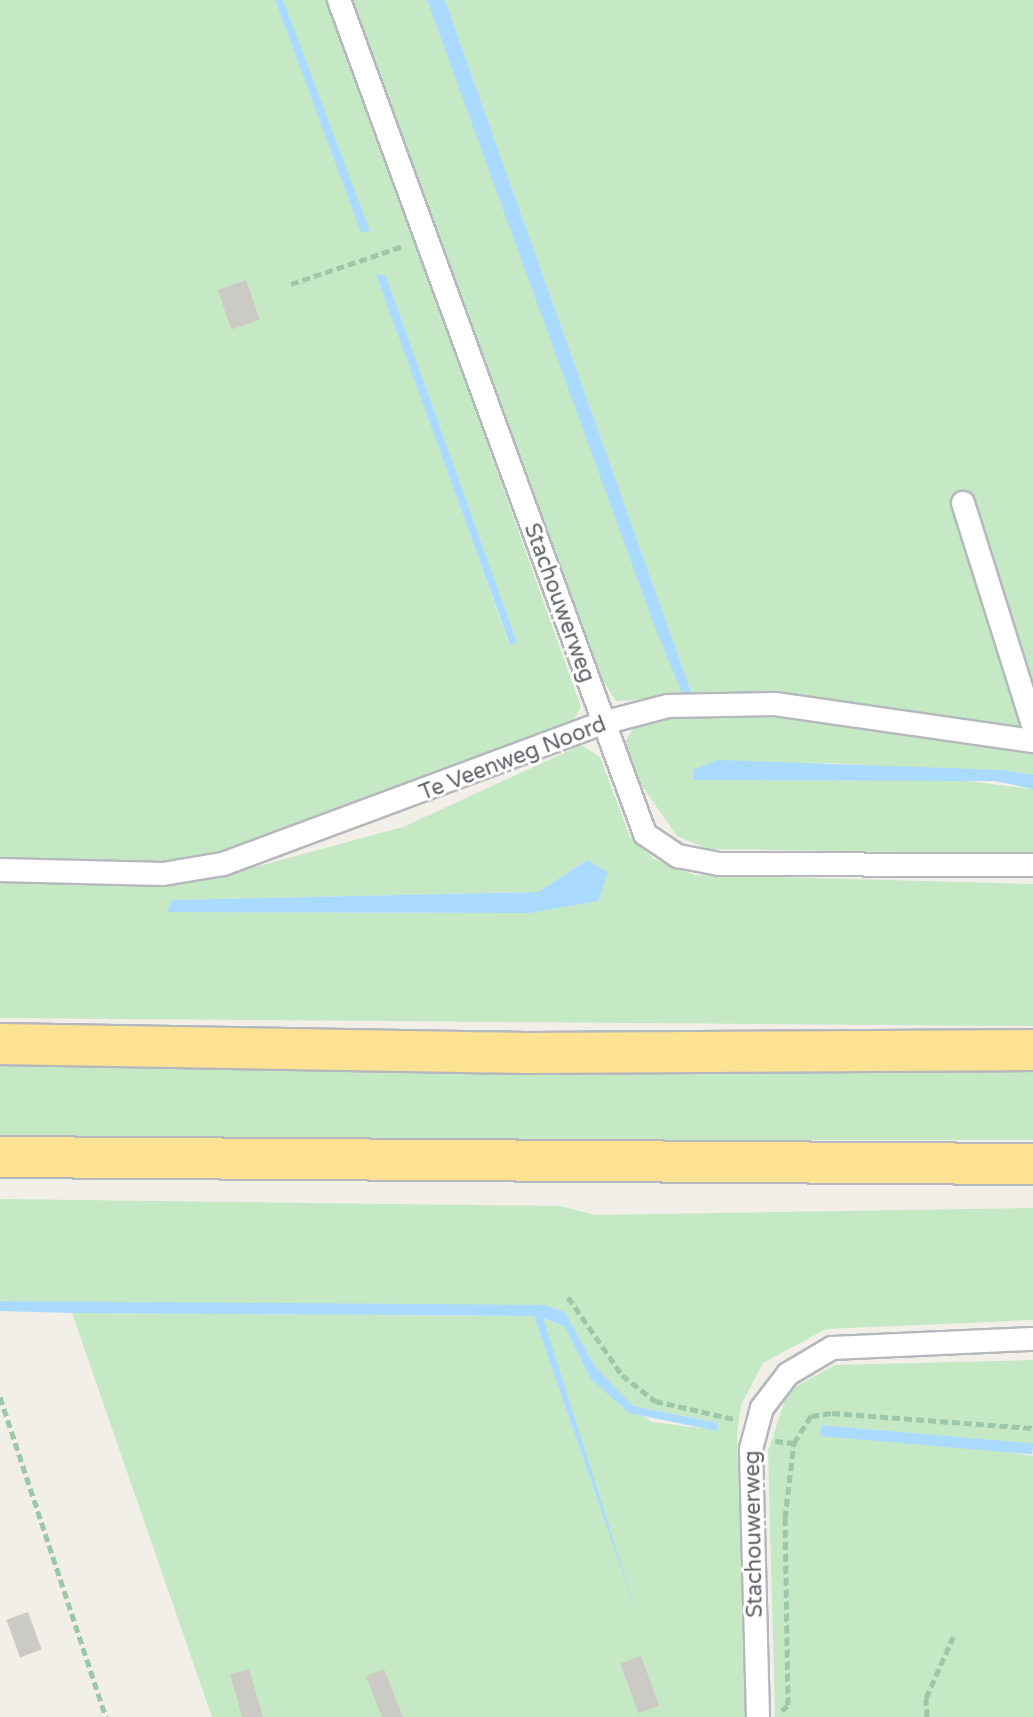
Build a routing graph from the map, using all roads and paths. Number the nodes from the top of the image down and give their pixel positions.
1 (339, 0) edge
2 (426, 238) junction
3 (291, 284) dead end
4 (963, 503) dead end
5 (603, 723) junction
6 (1033, 725) edge
7 (1033, 741) edge
8 (1033, 865) edge
9 (0, 870) edge
10 (0, 1044) edge
11 (1033, 1050) edge
12 (0, 1157) edge
13 (1033, 1164) edge
14 (1033, 1339) edge
15 (0, 1397) edge
16 (794, 1443) dead end
17 (953, 1637) dead end
18 (106, 1717) edge
19 (758, 1717) edge
20 (775, 1717) edge
21 (927, 1717) edge

1 - 2 street, Stachouwerweg
2 - 3 path
2 - 5 street, Stachouwerweg
4 - 6 street
5 - 7 street, Te Veenweg Noord
5 - 8 street, Stachouwerweg
5 - 9 street, Te Veenweg Noord
10 - 11 highway
12 - 13 highway
14 - 19 street, Stachouwerweg
15 - 18 path
16 - 20 path
17 - 21 path

